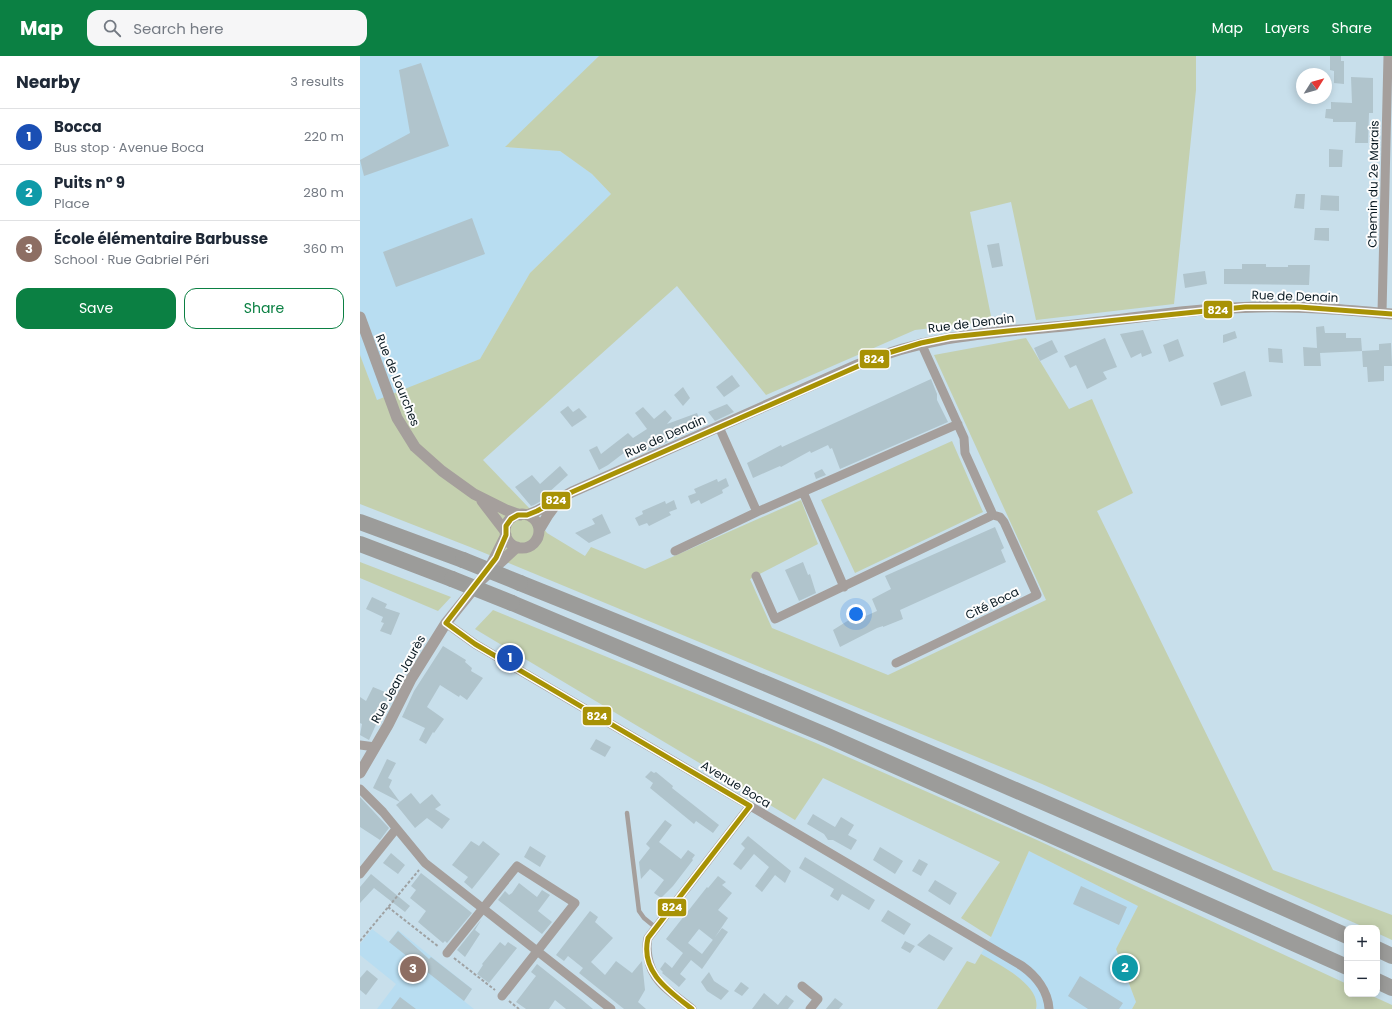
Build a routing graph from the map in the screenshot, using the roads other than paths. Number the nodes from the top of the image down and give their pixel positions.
1 (1388, 56) edge
2 (1387, 313) edge
3 (360, 317) edge
4 (922, 343) junction
5 (958, 424) junction
6 (719, 427) junction
7 (803, 492) junction
8 (474, 494) junction
9 (560, 499) junction
10 (757, 512) junction
11 (523, 515) junction
12 (993, 515) junction
13 (360, 522) edge
14 (539, 530) junction
15 (506, 533) junction
16 (360, 544) edge
17 (517, 547) junction
18 (675, 551) dead end
19 (756, 576) dead end
20 (479, 582) junction
21 (844, 587) junction
22 (446, 623) junction
23 (896, 663) dead end
24 (360, 745) edge
25 (375, 747) junction
26 (360, 773) edge
27 (360, 788) edge
28 (750, 806) junction
29 (627, 813) dead end
30 (396, 829) junction
31 (360, 874) edge
32 (482, 908) junction
33 (655, 927) junction
34 (1344, 935) edge
35 (1380, 950) edge
36 (537, 951) junction
37 (447, 953) dead end
38 (1392, 956) edge
39 (1344, 966) edge
40 (1380, 982) edge
41 (802, 986) dead end
42 (1392, 988) edge
43 (502, 996) dead end
44 (611, 1009) edge
45 (692, 1009) edge
46 (810, 1009) edge
47 (1049, 1009) edge

1 - 2 street, Chemin du 2e Marais
2 - 4 street, Rue de Denain
3 - 8 street, Rue de Lourches
4 - 5 street, Cité Boca
4 - 6 street, Rue de Denain
5 - 7 street
5 - 12 street, Cité Boca
6 - 9 street, Rue de Denain
6 - 10 street
7 - 10 street
7 - 21 street
8 - 11 street, Rue de Lourches
8 - 15 street, Rue de Lourches
9 - 11 street, Rue de Denain
9 - 14 street, Rue de Denain
10 - 18 street
11 - 14 street
11 - 15 street
12 - 21 street
12 - 23 street, Cité Boca
13 - 34 highway, bridge
14 - 17 street
15 - 17 street
15 - 20 street, Rue Jean Jaurès
16 - 39 highway, bridge
17 - 20 street, Rue Jean Jaurès
19 - 21 street
20 - 22 street, Rue Jean Jaurès
22 - 25 street, Rue Jean Jaurès
22 - 28 street, Avenue Boca
24 - 25 street
25 - 26 street, Rue Jean Jaurès
27 - 30 street
28 - 33 street
28 - 47 street, Avenue Boca
29 - 33 lane
30 - 31 street
30 - 32 street
32 - 36 street
32 - 36 street
32 - 37 street
33 - 45 street
35 - 38 highway
36 - 43 street
36 - 44 street
40 - 42 highway
41 - 46 street

